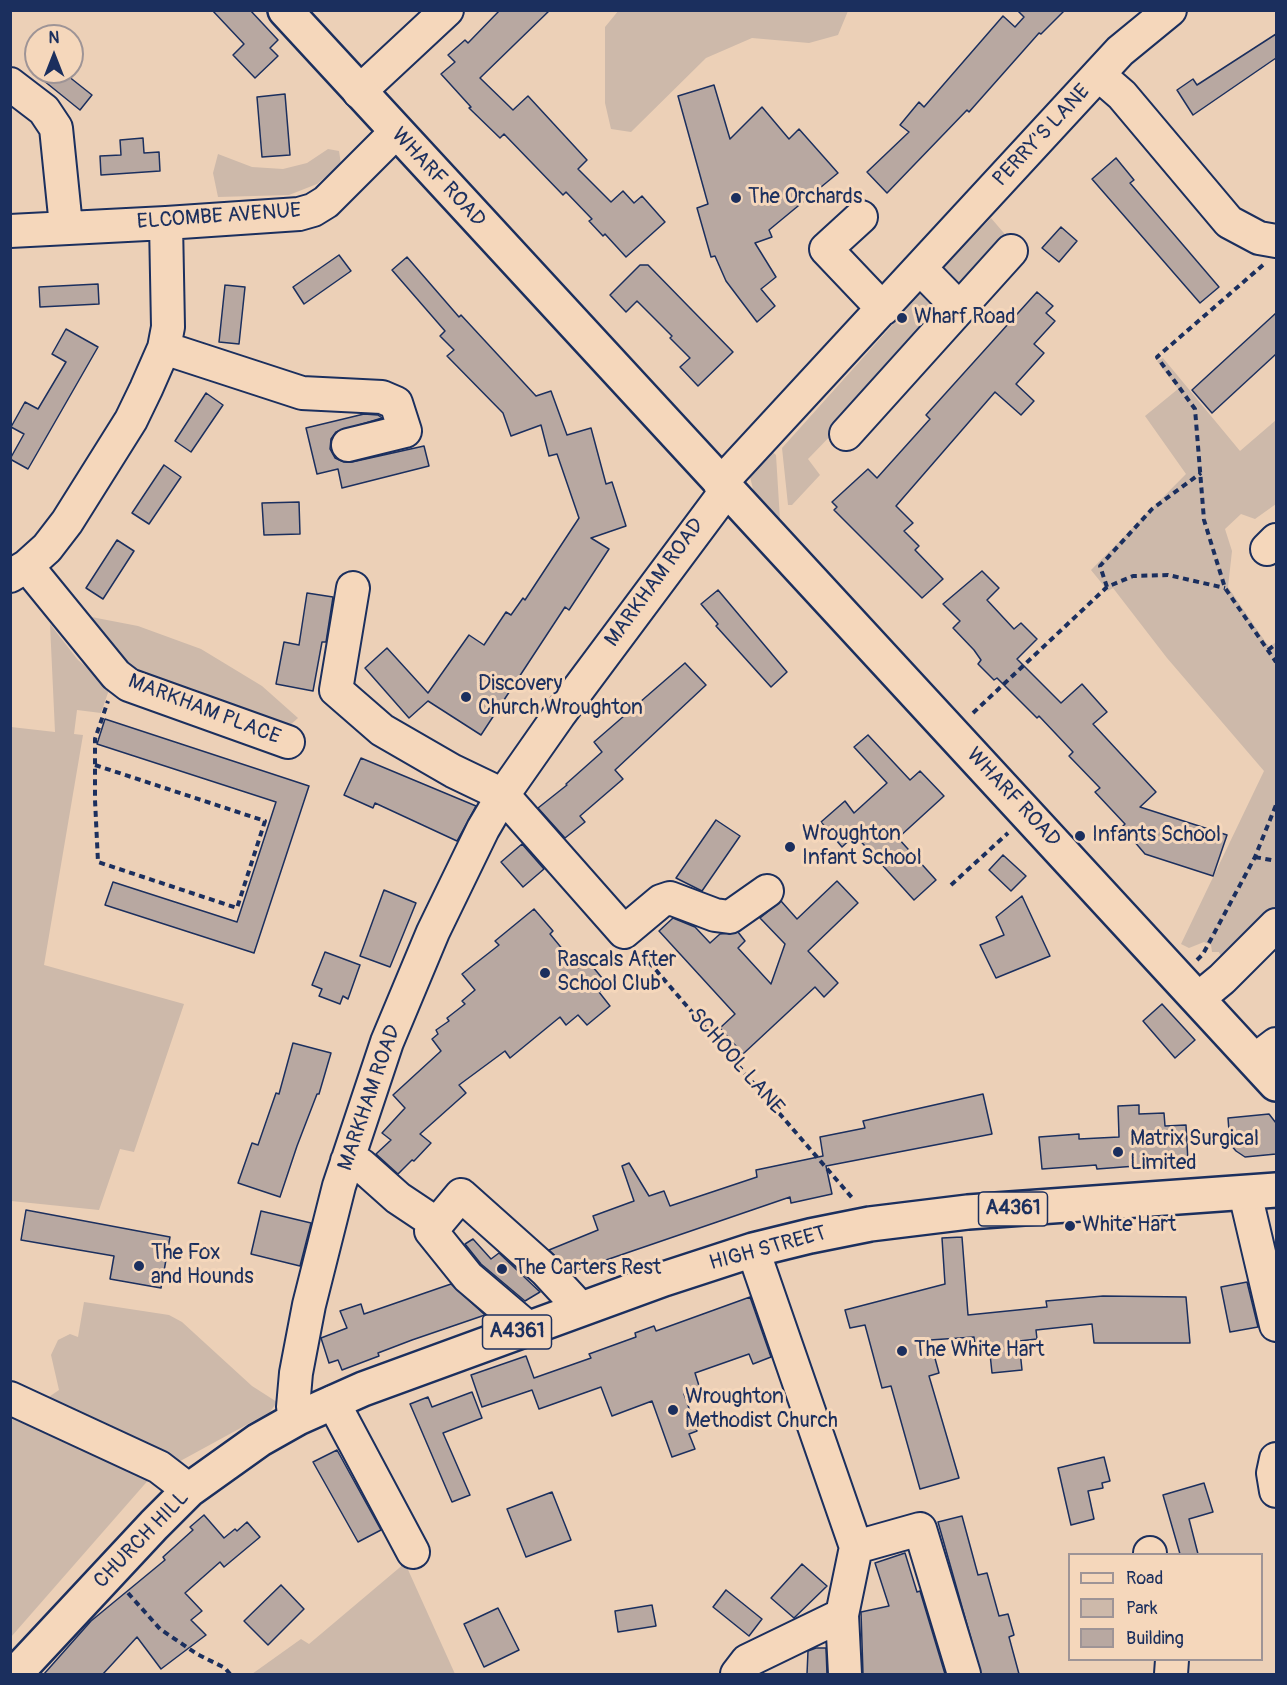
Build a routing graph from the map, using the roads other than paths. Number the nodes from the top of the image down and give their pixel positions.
1 (285, 10) edge
2 (447, 10) edge
3 (1170, 10) edge
4 (1099, 75) junction
5 (10, 84) edge
6 (359, 92) junction
7 (396, 132) junction
8 (861, 218) dead end
9 (166, 223) junction
10 (66, 226) junction
11 (10, 231) edge
12 (1275, 241) edge
13 (1011, 251) dead end
14 (920, 268) junction
15 (958, 308) junction
16 (883, 309) junction
17 (164, 348) junction
18 (846, 434) dead end
19 (348, 445) dead end
20 (723, 487) junction
21 (19, 571) edge
22 (353, 588) dead end
23 (288, 742) dead end
24 (503, 795) junction
25 (767, 891) dead end
26 (1276, 925) edge
27 (1190, 988) junction
28 (1266, 1052) edge
29 (1276, 1084) edge
30 (347, 1161) junction
31 (1261, 1191) edge
32 (437, 1224) junction
33 (753, 1250) junction
34 (581, 1309) junction
35 (1276, 1325) edge
36 (528, 1328) junction
37 (10, 1398) edge
38 (333, 1402) junction
39 (292, 1422) junction
40 (1276, 1459) edge
41 (189, 1490) junction
42 (1276, 1491) edge
43 (856, 1547) junction
44 (413, 1552) dead end
45 (842, 1615) junction
46 (15, 1674) edge
47 (737, 1674) edge
48 (845, 1674) edge
49 (964, 1674) edge

1 - 6 main road, WHARF ROAD
2 - 6 street
3 - 4 street, PERRY'S LANE
4 - 12 street
4 - 14 street, PERRY'S LANE
5 - 10 street
6 - 7 main road, WHARF ROAD
7 - 9 street, ELCOMBE AVENUE
7 - 20 main road, WHARF ROAD
8 - 16 street
9 - 10 street, ELCOMBE AVENUE
9 - 17 street
10 - 11 street, ELCOMBE AVENUE
13 - 15 street
14 - 15 street
14 - 16 street, PERRY'S LANE
15 - 18 street
16 - 20 street, PERRY'S LANE
17 - 19 street
17 - 21 street
20 - 24 street, MARKHAM ROAD
20 - 27 main road, WHARF ROAD
21 - 23 street, MARKHAM PLACE
22 - 24 street
24 - 25 street
24 - 30 street, MARKHAM ROAD
26 - 27 street
27 - 28 main road, WHARF ROAD
28 - 29 main road, WHARF ROAD
30 - 32 street
30 - 39 street, MARKHAM ROAD
31 - 33 main road, HIGH STREET / A4361
31 - 35 street
32 - 34 street
32 - 36 street
33 - 34 main road, HIGH STREET / A4361
33 - 43 street
34 - 36 main road, HIGH STREET / A4361
36 - 38 main road, HIGH STREET / A4361
37 - 41 street
38 - 39 main road, HIGH STREET / A4361
38 - 44 street
39 - 41 main road, CHURCH HILL / A4361
40 - 42 street
41 - 46 main road, CHURCH HILL / A4361
43 - 45 street
43 - 49 street
45 - 47 street
45 - 48 street

